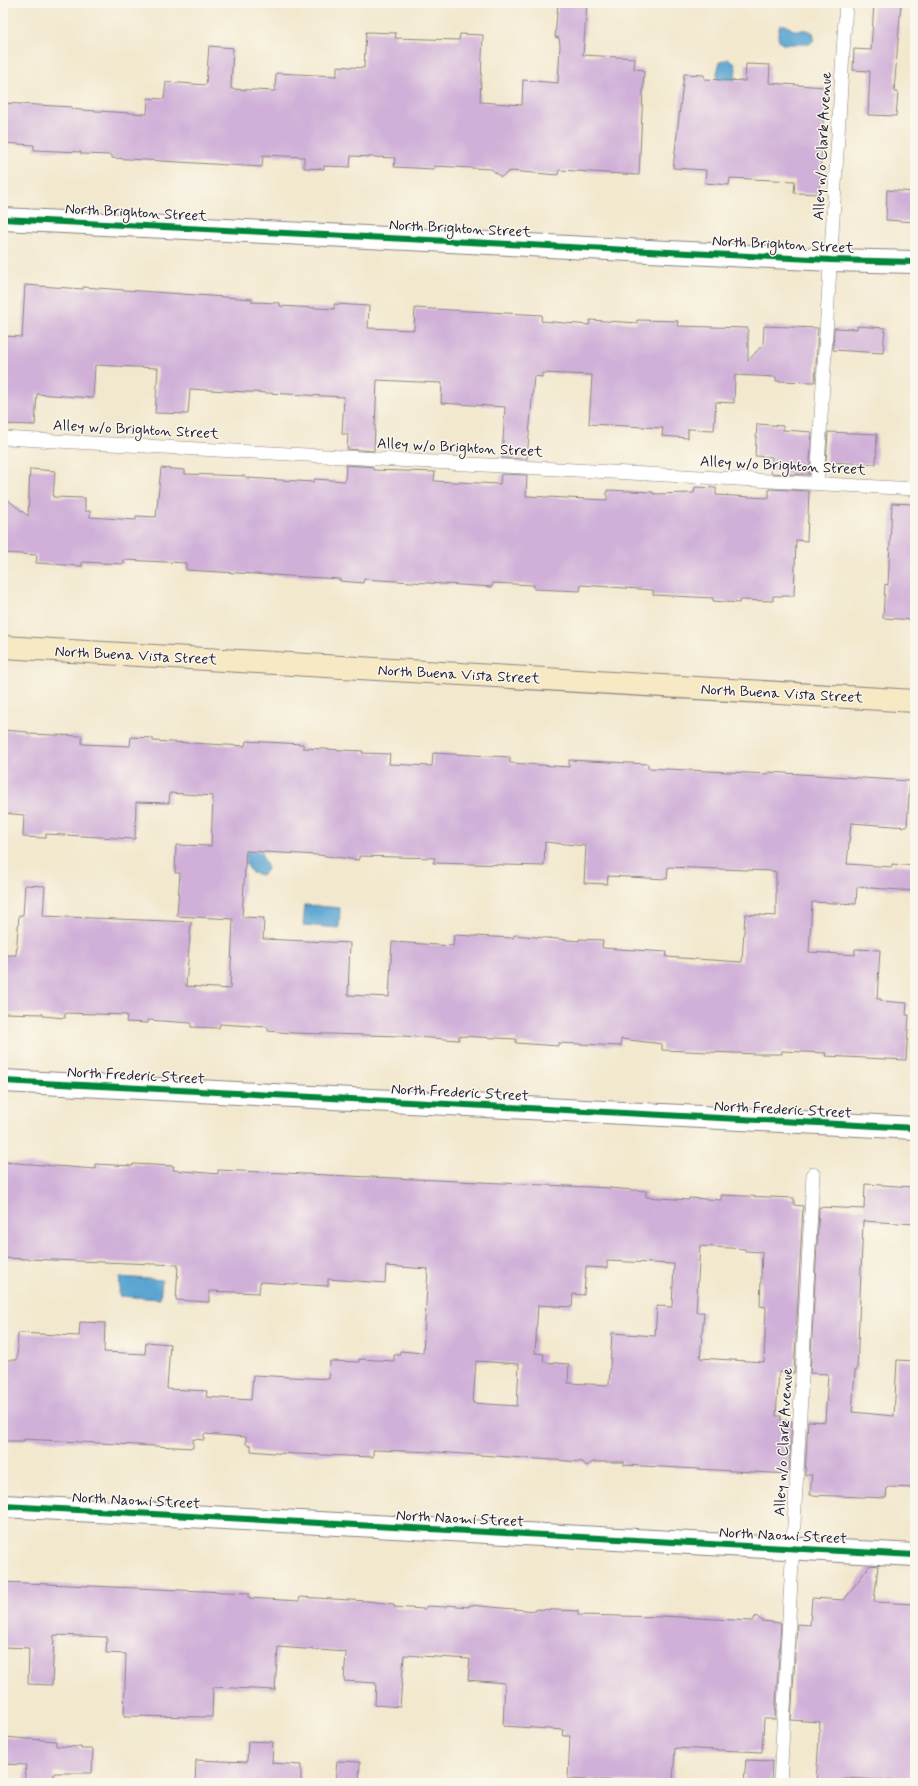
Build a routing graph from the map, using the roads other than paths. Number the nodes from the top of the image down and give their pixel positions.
1 (846, 3) edge
2 (3, 219) edge
3 (831, 260) junction
4 (915, 262) edge
5 (3, 438) edge
6 (817, 483) junction
7 (915, 489) edge
8 (3, 647) edge
9 (915, 701) edge
10 (3, 1081) edge
11 (915, 1128) edge
12 (814, 1174) dead end
13 (3, 1506) edge
14 (793, 1549) junction
15 (915, 1555) edge
16 (780, 1783) edge

1 - 3 lane, Alley n/o Clark Avenue
2 - 3 street, North Brighton Street
3 - 4 street, North Brighton Street
3 - 6 lane, Alley n/o Clark Avenue
5 - 6 lane, Alley w/o Brighton Street
6 - 7 lane, Alley w/o Brighton Street
8 - 9 main road, North Buena Vista Street
10 - 11 street, North Frederic Street
12 - 14 lane, Alley n/o Clark Avenue
13 - 14 street, North Naomi Street
14 - 15 street, North Naomi Street
14 - 16 lane, Alley n/o Clark Avenue

